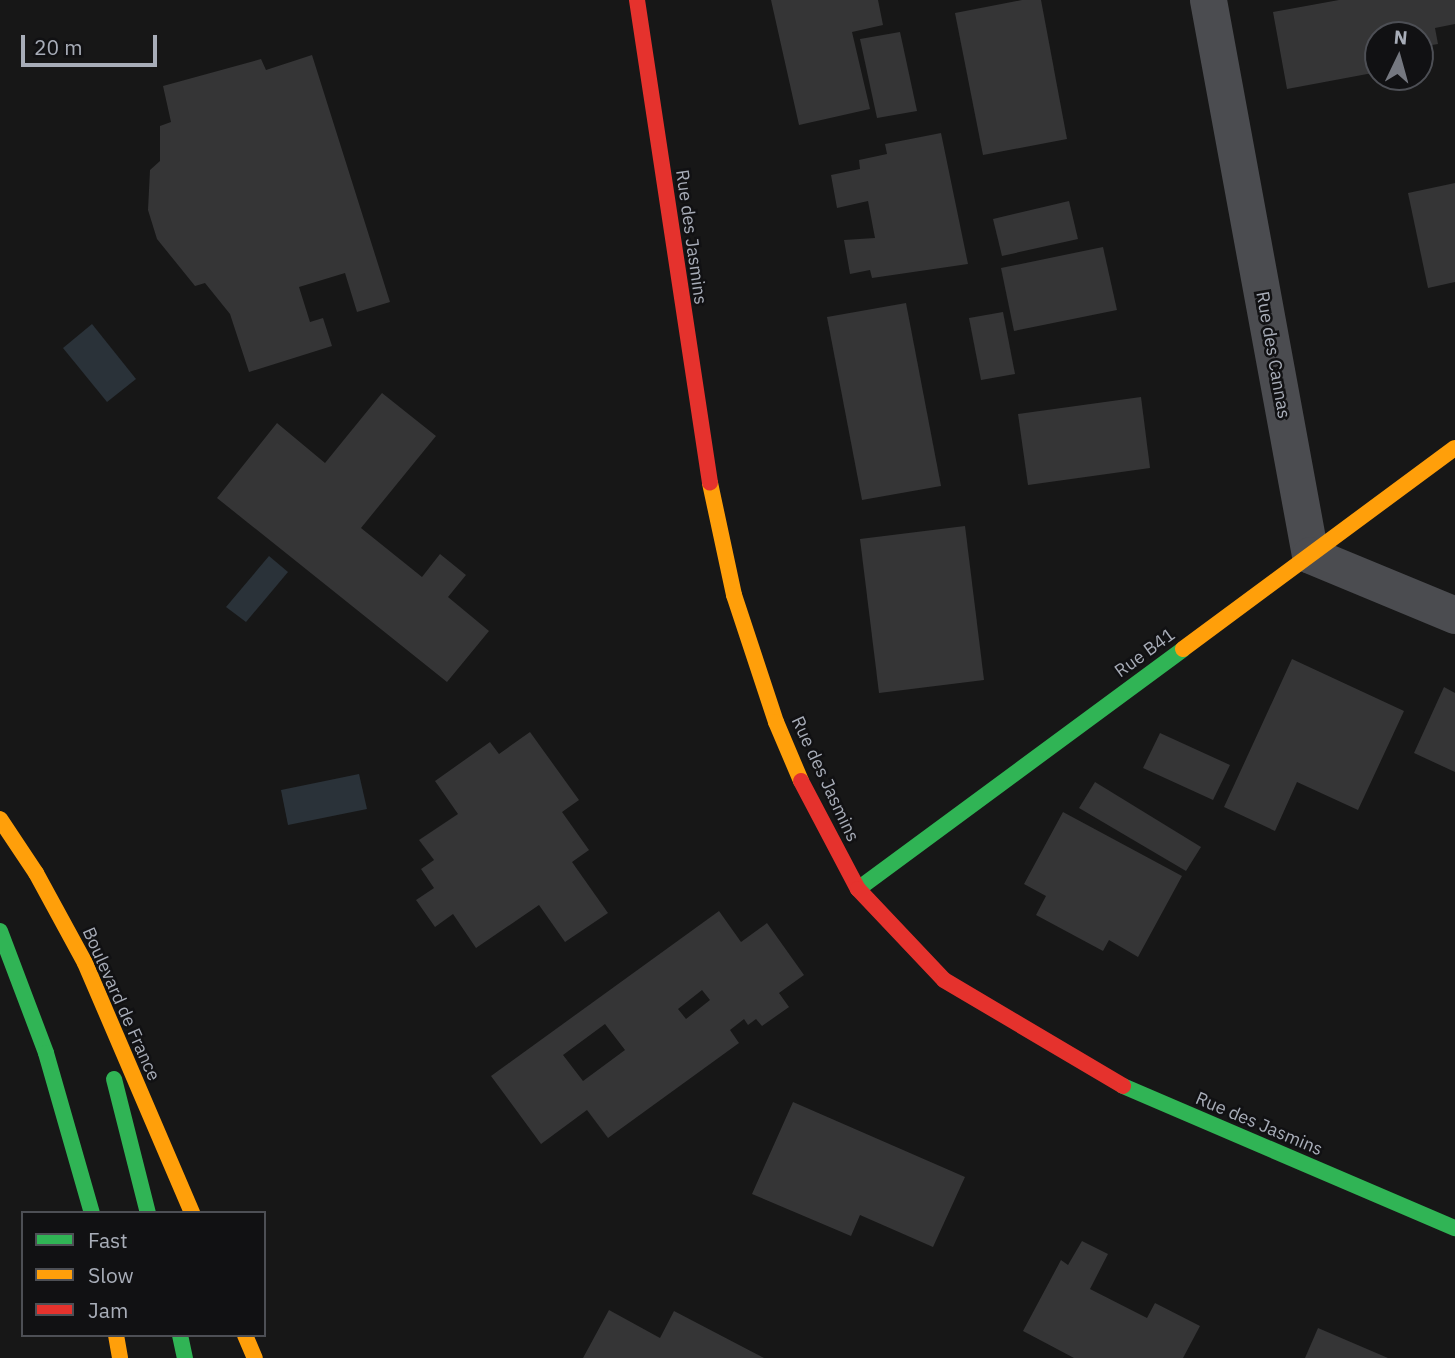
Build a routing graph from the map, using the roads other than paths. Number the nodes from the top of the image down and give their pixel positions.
1 (637, 0) edge
2 (1208, 0) edge
3 (1455, 448) edge
4 (1310, 555) junction
5 (1455, 615) edge
6 (0, 819) edge
7 (858, 889) junction
8 (0, 930) edge
9 (85, 963) junction
10 (91, 1211) edge
11 (147, 1211) edge
12 (191, 1211) edge
13 (1455, 1228) edge
14 (116, 1337) edge
15 (180, 1337) edge
16 (246, 1337) edge
17 (120, 1358) edge
18 (185, 1358) edge
19 (255, 1358) edge

1 - 7 street, Rue des Jasmins
2 - 4 street, Rue des Cannas
3 - 4 street, Rue B41
4 - 5 street
4 - 7 street, Rue B41
6 - 9 street, Boulevard de France
7 - 13 street, Rue des Jasmins
8 - 10 street
9 - 11 street
9 - 12 street, Boulevard de France
14 - 17 street
15 - 18 street
16 - 19 street

